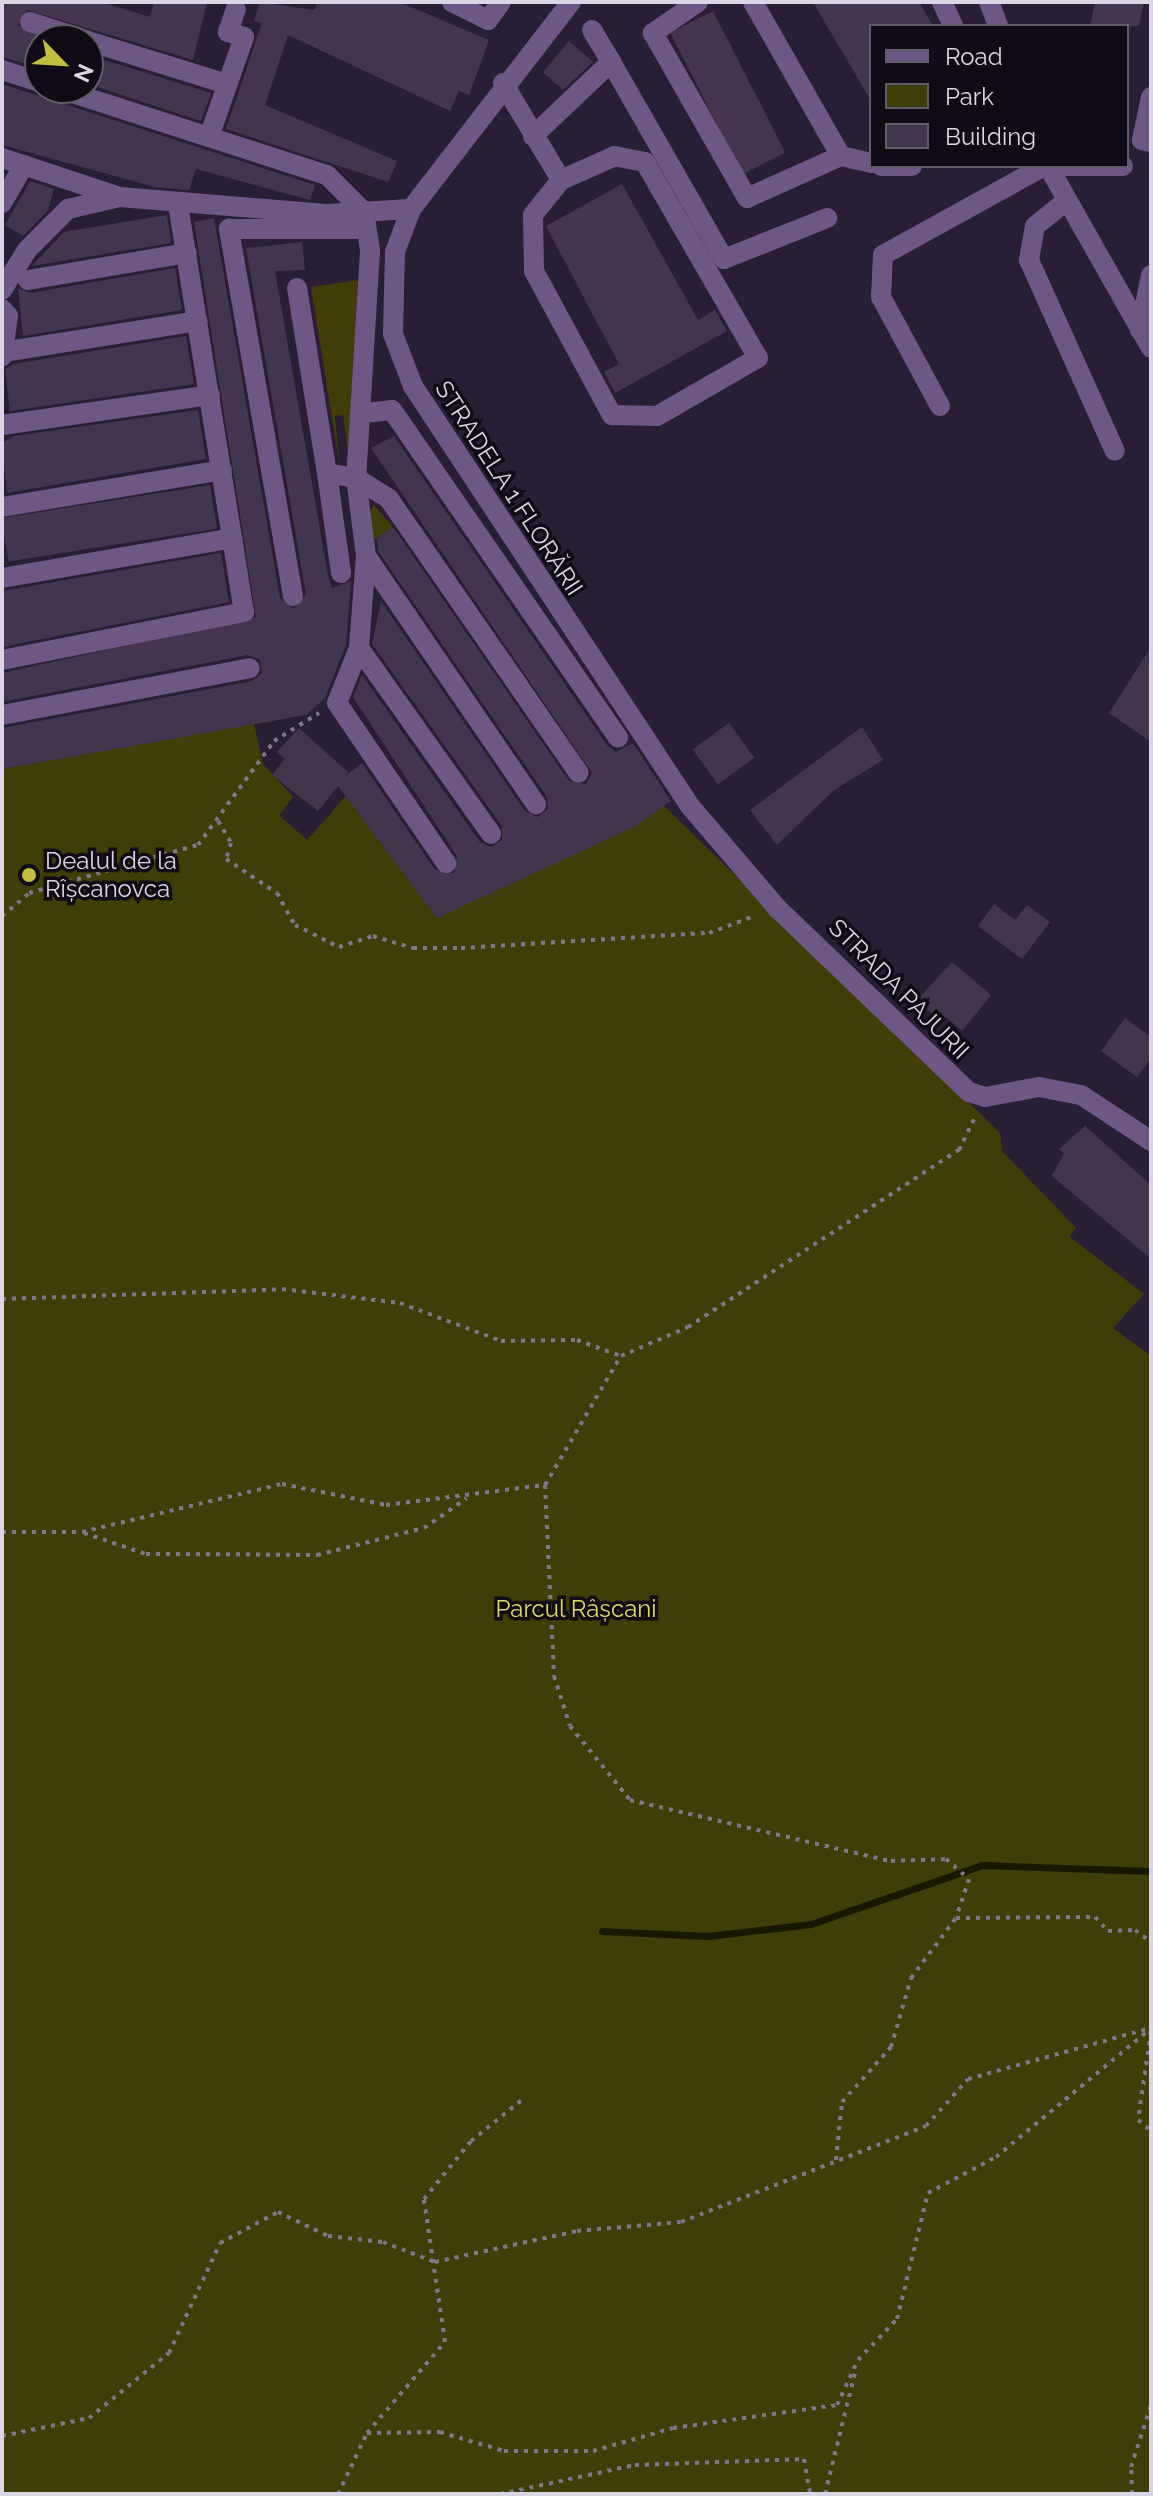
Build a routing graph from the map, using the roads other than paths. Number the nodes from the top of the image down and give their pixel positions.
1 (452, 2) edge
2 (501, 2) edge
3 (571, 2) edge
4 (698, 2) edge
5 (753, 2) edge
6 (942, 2) edge
7 (989, 2) edge
8 (236, 9) dead end
9 (30, 22) dead end
10 (36, 24) edge
11 (952, 24) edge
12 (997, 24) edge
13 (592, 30) dead end
14 (104, 45) edge
15 (611, 62) junction
16 (2, 70) edge
17 (24, 77) edge
18 (503, 83) junction
19 (227, 84) junction
20 (1151, 97) edge
21 (104, 103) edge
22 (533, 136) junction
23 (209, 137) junction
24 (1151, 144) edge
25 (841, 156) junction
26 (2, 158) edge
27 (1129, 162) edge
28 (869, 163) edge
29 (24, 165) junction
30 (1042, 168) edge
31 (1047, 168) edge
32 (561, 180) junction
33 (120, 197) junction
34 (1066, 201) junction
35 (2, 203) edge
36 (178, 204) junction
37 (411, 209) junction
38 (827, 218) dead end
39 (364, 221) junction
40 (187, 253) junction
41 (1151, 275) edge
42 (28, 280) dead end
43 (297, 288) dead end
44 (2, 290) edge
45 (2, 309) edge
46 (198, 321) junction
47 (1146, 339) edge
48 (2, 354) edge
49 (210, 395) junction
50 (940, 406) dead end
51 (364, 413) junction
52 (2, 425) edge
53 (1115, 451) dead end
54 (222, 470) junction
55 (327, 473) junction
56 (356, 478) junction
57 (2, 507) edge
58 (233, 538) junction
59 (366, 556) junction
60 (341, 573) dead end
61 (2, 578) edge
62 (293, 596) dead end
63 (359, 648) junction
64 (2, 660) edge
65 (250, 668) dead end
66 (2, 715) edge
67 (618, 738) dead end
68 (665, 769) joint
69 (579, 773) dead end
70 (536, 804) dead end
71 (491, 834) dead end
72 (446, 863) dead end
73 (1151, 1141) edge

1 - 2 street
3 - 18 street, STRADELA 1 FLORĂRII
4 - 25 street
5 - 25 street
6 - 11 street
7 - 12 street
8 - 19 street
9 - 10 street
13 - 15 street
14 - 19 street
15 - 22 street
15 - 38 street
16 - 17 street
18 - 22 street
18 - 37 street, STRADELA 1 FLORĂRII
19 - 23 street
20 - 24 street
21 - 23 street
22 - 32 street
23 - 39 street
24 - 27 street
25 - 28 street
26 - 29 street
29 - 33 street
29 - 35 street
30 - 50 street
31 - 34 street
32 - 32 street
33 - 36 street
33 - 44 street
34 - 47 street
34 - 53 street
36 - 39 street
36 - 40 street
37 - 39 street
37 - 68 street, STRADELA 1 FLORĂRII
39 - 51 street
39 - 62 street
40 - 42 street
40 - 46 street
41 - 47 street
43 - 55 street
45 - 48 street
46 - 48 street
46 - 49 street
49 - 52 street
49 - 54 street
51 - 56 street
51 - 67 street
54 - 57 street
54 - 58 street
55 - 56 street
55 - 60 street
56 - 59 street
56 - 69 street
58 - 61 street
58 - 64 street
59 - 63 street
59 - 70 street
63 - 71 street
63 - 72 street
65 - 66 street
68 - 73 street, STRADA PAJURII

